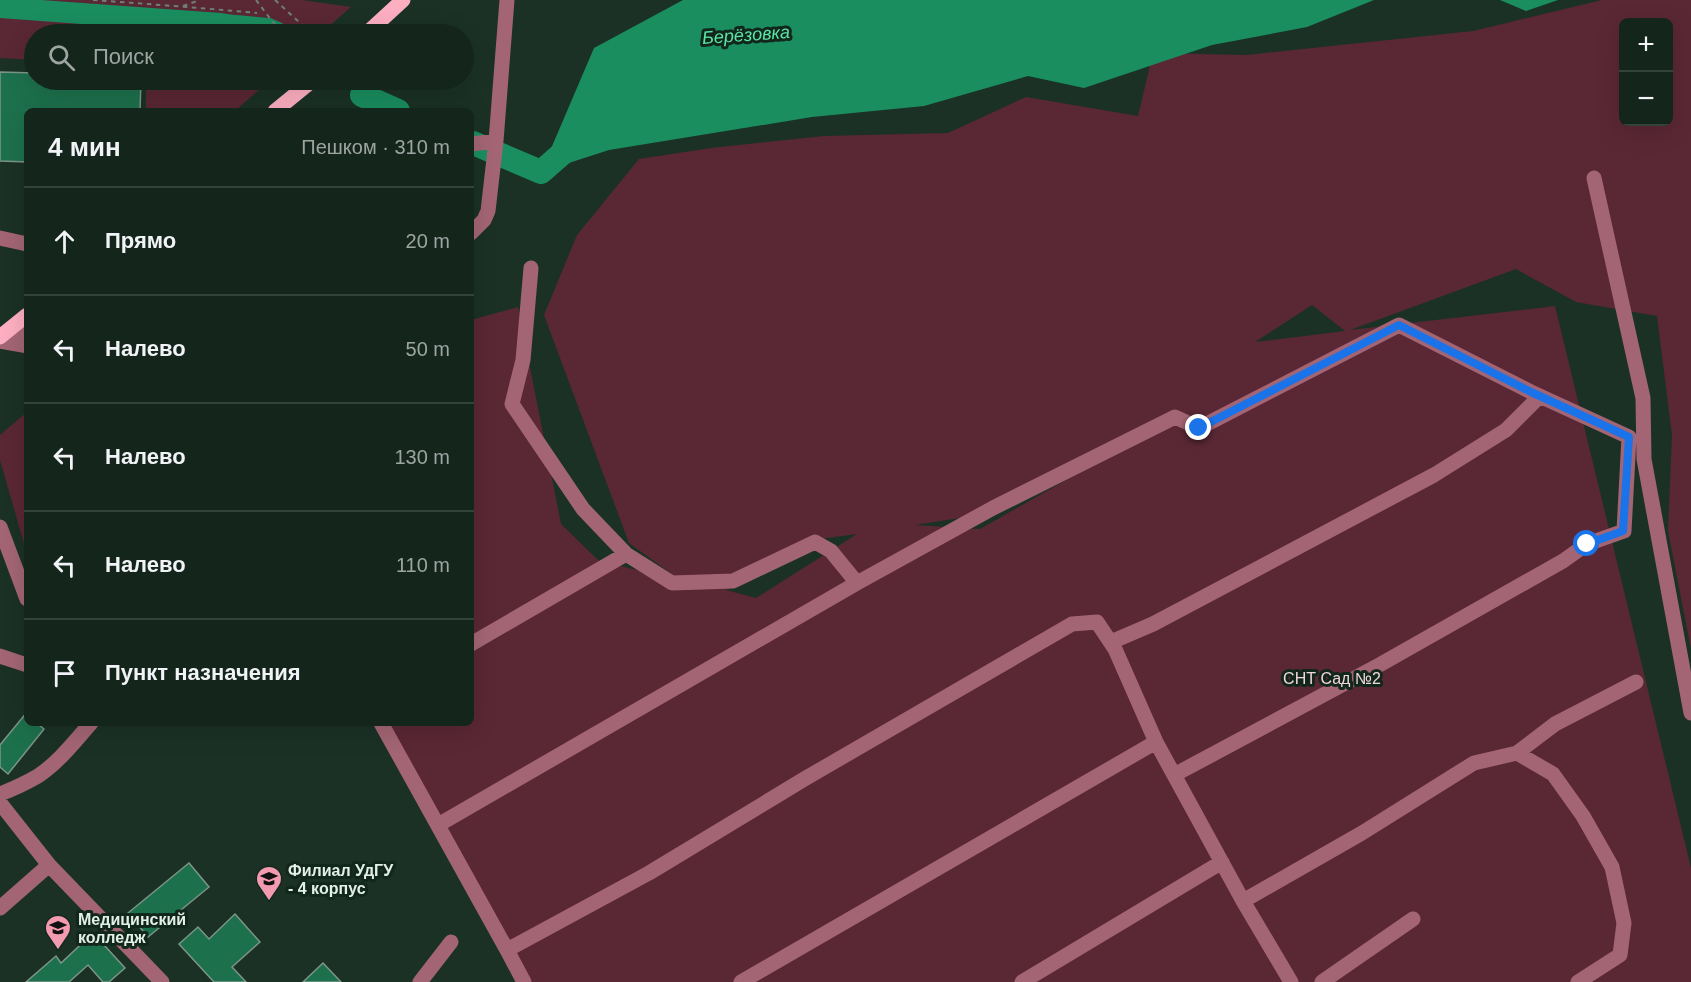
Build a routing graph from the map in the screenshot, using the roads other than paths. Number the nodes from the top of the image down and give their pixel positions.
1 (402, 0) edge
2 (507, 0) edge
3 (377, 24) edge
4 (301, 90) edge
5 (279, 108) edge
6 (496, 141) junction
7 (474, 144) edge
8 (1594, 178) dead end
9 (489, 207) junction
10 (474, 213) edge
11 (474, 230) edge
12 (1, 243) edge
13 (24, 244) edge
14 (531, 268) dead end
15 (24, 318) edge
16 (24, 332) edge
17 (0, 339) edge
18 (24, 344) edge
19 (1540, 396) junction
20 (0, 527) edge
21 (626, 554) junction
22 (857, 583) junction
23 (24, 591) edge
24 (474, 642) edge
25 (1111, 642) junction
26 (0, 656) edge
27 (24, 664) edge
28 (1636, 682) dead end
29 (1691, 713) edge
30 (89, 726) edge
31 (383, 726) edge
32 (1156, 742) junction
33 (1517, 753) junction
34 (1174, 775) junction
35 (0, 794) edge
36 (0, 803) edge
37 (438, 825) junction
38 (1222, 862) junction
39 (49, 865) junction
40 (1243, 901) junction
41 (0, 908) edge
42 (1413, 919) dead end
43 (451, 942) dead end
44 (507, 950) junction
45 (162, 982) edge
46 (420, 982) edge
47 (524, 982) edge
48 (741, 982) edge
49 (1022, 982) edge
50 (1291, 982) edge
51 (1322, 982) edge
52 (1578, 982) edge

1 - 3 main road
2 - 6 lane
4 - 5 main road
6 - 7 lane
6 - 9 lane
8 - 29 lane
9 - 10 lane
9 - 11 lane
12 - 13 lane
14 - 21 lane
15 - 17 main road
16 - 17 lane
17 - 18 lane
19 - 22 lane
19 - 25 lane
19 - 34 lane
20 - 23 lane
21 - 22 lane
21 - 24 lane
22 - 37 lane
25 - 32 lane
25 - 44 lane
26 - 27 lane
28 - 33 lane
30 - 35 lane
31 - 37 lane
32 - 34 lane
32 - 48 lane
33 - 40 lane
33 - 52 lane
34 - 38 lane
36 - 39 lane
37 - 44 lane
38 - 40 lane
38 - 49 lane
39 - 41 lane
39 - 45 lane
40 - 50 lane
42 - 51 lane
43 - 46 lane
44 - 47 lane

